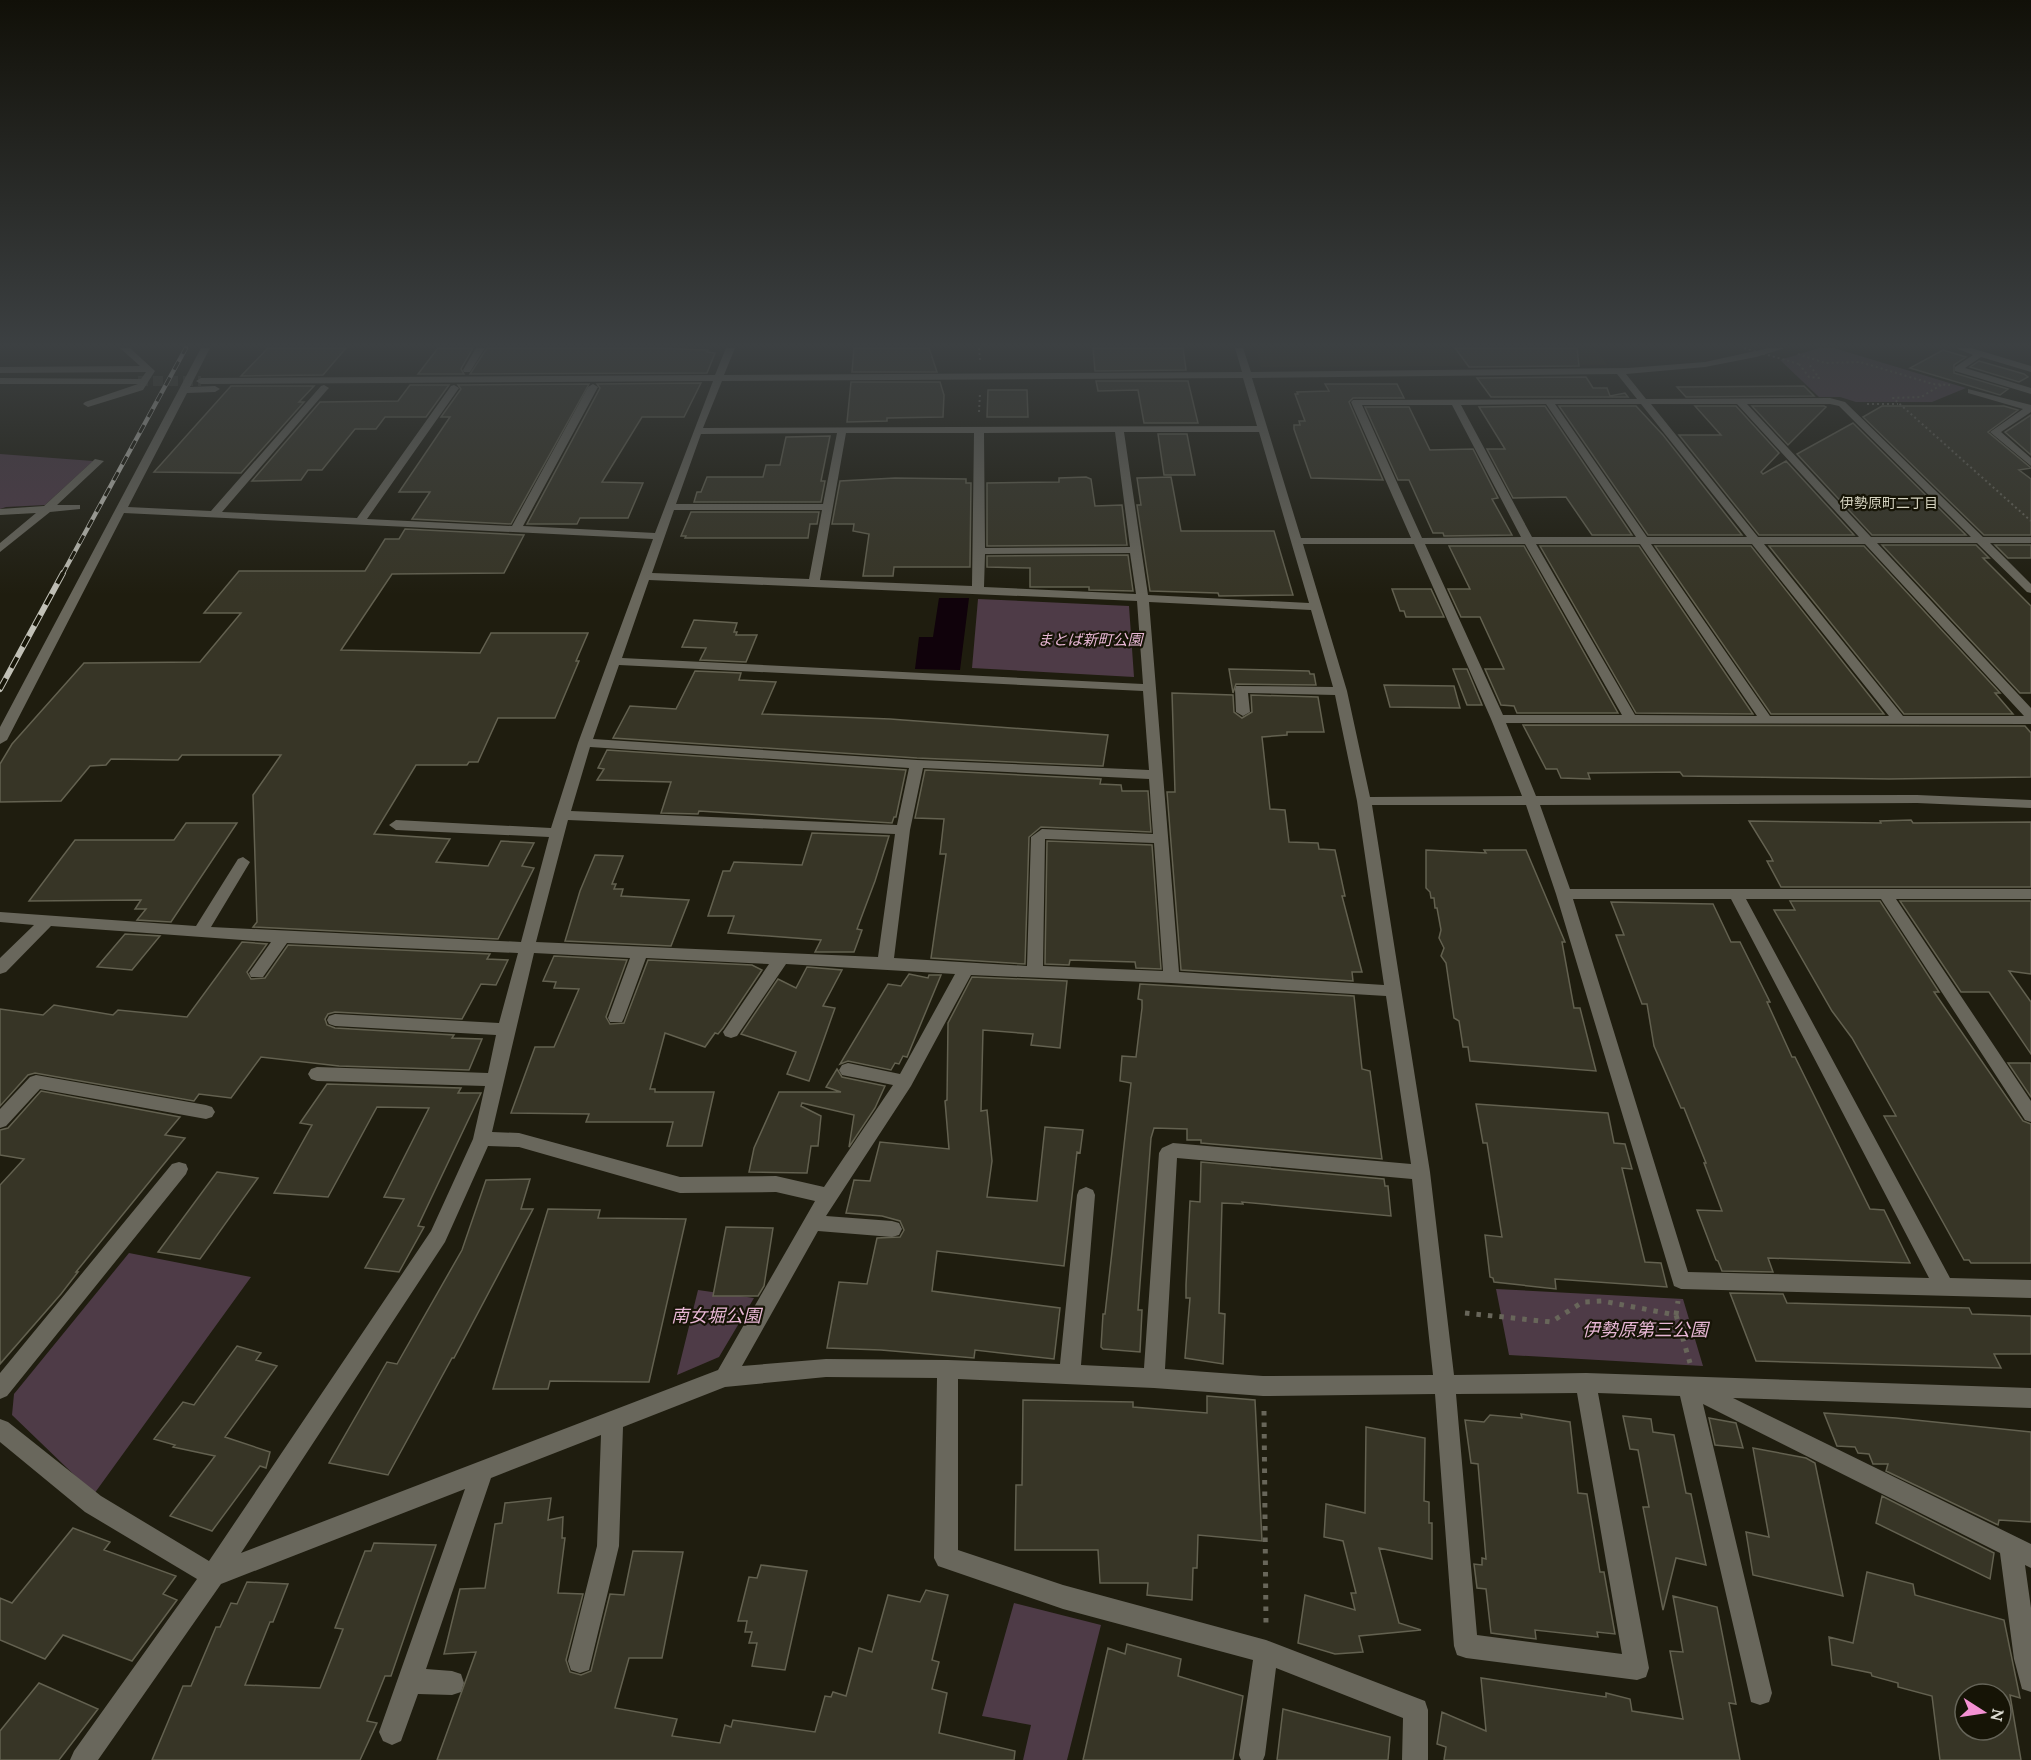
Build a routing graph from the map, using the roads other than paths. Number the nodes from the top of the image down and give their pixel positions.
1 (164, 430) edge
2 (287, 430) edge
3 (424, 430) edge
4 (570, 430) edge
5 (961, 430) edge
6 (979, 430) edge
7 (1119, 430) edge
8 (1262, 430) edge
9 (1369, 430) edge
10 (1470, 430) edge
11 (1569, 430) edge
12 (1668, 430) edge
13 (1766, 430) edge
14 (1869, 430) edge
15 (1998, 430) edge
16 (697, 431) joint
17 (842, 431) junction
18 (99, 461) dead end
19 (2031, 463) edge
20 (76, 507) dead end
21 (669, 507) junction
22 (829, 507) junction
23 (46, 509) junction
24 (121, 510) junction
25 (0, 512) edge
26 (212, 516) junction
27 (360, 521) junction
28 (517, 527) junction
29 (659, 536) junction
30 (1867, 539) junction
31 (1419, 540) junction
32 (1528, 540) junction
33 (1756, 540) junction
34 (1980, 540) junction
35 (2031, 540) edge
36 (1295, 541) junction
37 (1645, 541) junction
38 (0, 549) edge
39 (1137, 550) junction
40 (980, 551) junction
41 (646, 576) junction
42 (814, 584) junction
43 (978, 590) junction
44 (2031, 590) edge
45 (1142, 597) junction
46 (1316, 607) junction
47 (615, 661) junction
48 (1151, 688) junction
49 (1341, 692) junction
50 (1243, 712) dead end
51 (1765, 718) junction
52 (1898, 718) junction
53 (2031, 718) edge
54 (1498, 719) junction
55 (1631, 719) junction
56 (0, 740) edge
57 (585, 743) junction
58 (917, 764) junction
59 (1157, 775) junction
60 (1531, 800) junction
61 (1364, 801) junction
62 (2031, 804) edge
63 (560, 824) junction
64 (396, 825) dead end
65 (903, 830) junction
66 (1162, 839) junction
67 (243, 862) dead end
68 (1564, 894) junction
69 (1736, 894) junction
70 (1885, 894) junction
71 (2031, 894) edge
72 (0, 917) edge
73 (48, 920) junction
74 (201, 930) junction
75 (283, 937) junction
76 (528, 948) junction
77 (640, 953) junction
78 (782, 959) junction
79 (885, 963) junction
80 (0, 968) edge
81 (966, 969) junction
82 (1035, 971) junction
83 (257, 973) dead end
84 (1171, 977) junction
85 (1392, 990) junction
86 (616, 1018) dead end
87 (335, 1020) dead end
88 (506, 1029) junction
89 (731, 1032) dead end
90 (848, 1070) dead end
91 (317, 1074) dead end
92 (495, 1080) junction
93 (905, 1081) junction
94 (206, 1112) dead end
95 (2031, 1115) edge
96 (0, 1120) edge
97 (482, 1139) junction
98 (179, 1169) dead end
99 (1421, 1172) junction
100 (1086, 1195) dead end
101 (828, 1196) junction
102 (813, 1223) junction
103 (892, 1229) dead end
104 (1944, 1287) junction
105 (2031, 1289) edge
106 (948, 1369) junction
107 (1070, 1374) junction
108 (724, 1377) junction
109 (1154, 1378) junction
110 (1691, 1379) junction
111 (1586, 1383) junction
112 (1445, 1386) junction
113 (0, 1389) edge
114 (2031, 1398) edge
115 (612, 1421) junction
116 (0, 1429) edge
117 (482, 1473) junction
118 (2021, 1551) edge
119 (213, 1576) junction
120 (1266, 1652) junction
121 (580, 1661) dead end
122 (2031, 1680) edge
123 (410, 1681) junction
124 (452, 1683) dead end
125 (1760, 1693) dead end
126 (392, 1732) dead end
127 (1252, 1755) dead end
128 (83, 1760) edge
129 (1415, 1760) edge

1 - 24 street
2 - 26 street
3 - 27 street
4 - 28 street
5 - 17 street
6 - 40 street
7 - 39 street
8 - 36 street
9 - 31 street
10 - 32 street
11 - 37 street
12 - 33 street
13 - 30 street
14 - 34 street
15 - 19 street
16 - 17 street
16 - 21 street
17 - 22 street
18 - 23 street
20 - 23 street
21 - 22 street
21 - 29 street
22 - 42 street
23 - 25 street
23 - 38 street
24 - 26 street
24 - 56 street
26 - 27 street
27 - 28 street
28 - 29 street
29 - 41 street
30 - 33 street
30 - 34 street
30 - 53 street
31 - 32 street
31 - 36 street
31 - 54 street
32 - 37 street
32 - 55 street
33 - 37 street
33 - 52 street
34 - 35 street
34 - 44 street
36 - 46 street
37 - 51 street
39 - 40 street
39 - 45 street
40 - 43 street
41 - 42 street
41 - 47 street
42 - 43 street
43 - 45 street
45 - 46 street
45 - 48 street
46 - 49 street
47 - 48 street
47 - 57 street
48 - 59 street
49 - 50 street
49 - 61 street
51 - 52 street
51 - 55 street
52 - 53 street
54 - 55 street
54 - 60 street
57 - 58 street
57 - 63 street
58 - 59 street
58 - 65 street
59 - 66 street
60 - 61 street
60 - 62 street
60 - 68 street
61 - 85 street
63 - 64 street
63 - 65 street
63 - 76 street
65 - 79 street
66 - 82 street
66 - 84 street
67 - 74 street
68 - 69 street
68 - 104 street
69 - 70 street
69 - 104 street
70 - 71 street
70 - 95 street
72 - 73 street
73 - 74 street
73 - 80 street
74 - 75 street
75 - 76 street
75 - 83 street
76 - 77 street
76 - 88 street
77 - 78 street
77 - 86 street
78 - 79 street
78 - 89 street
79 - 81 street
81 - 82 street
81 - 93 street
82 - 84 street
84 - 85 street
85 - 99 street
87 - 88 street
88 - 92 street
90 - 93 street
91 - 92 street
92 - 97 street
93 - 101 street
94 - 96 street
97 - 101 street
97 - 119 street
98 - 113 street
99 - 109 street
99 - 112 street
100 - 107 street
101 - 102 street
102 - 103 street
102 - 108 street
104 - 105 street
106 - 107 street
106 - 108 street
106 - 120 street
107 - 109 street
108 - 115 street
109 - 112 street
110 - 111 street
110 - 114 street
110 - 118 street
110 - 125 street
111 - 112 street
111 - 112 street
115 - 117 street
115 - 121 street
116 - 119 street
117 - 119 street
117 - 123 street
118 - 122 street
119 - 128 street
120 - 127 street
120 - 129 street
123 - 124 street
123 - 126 street

